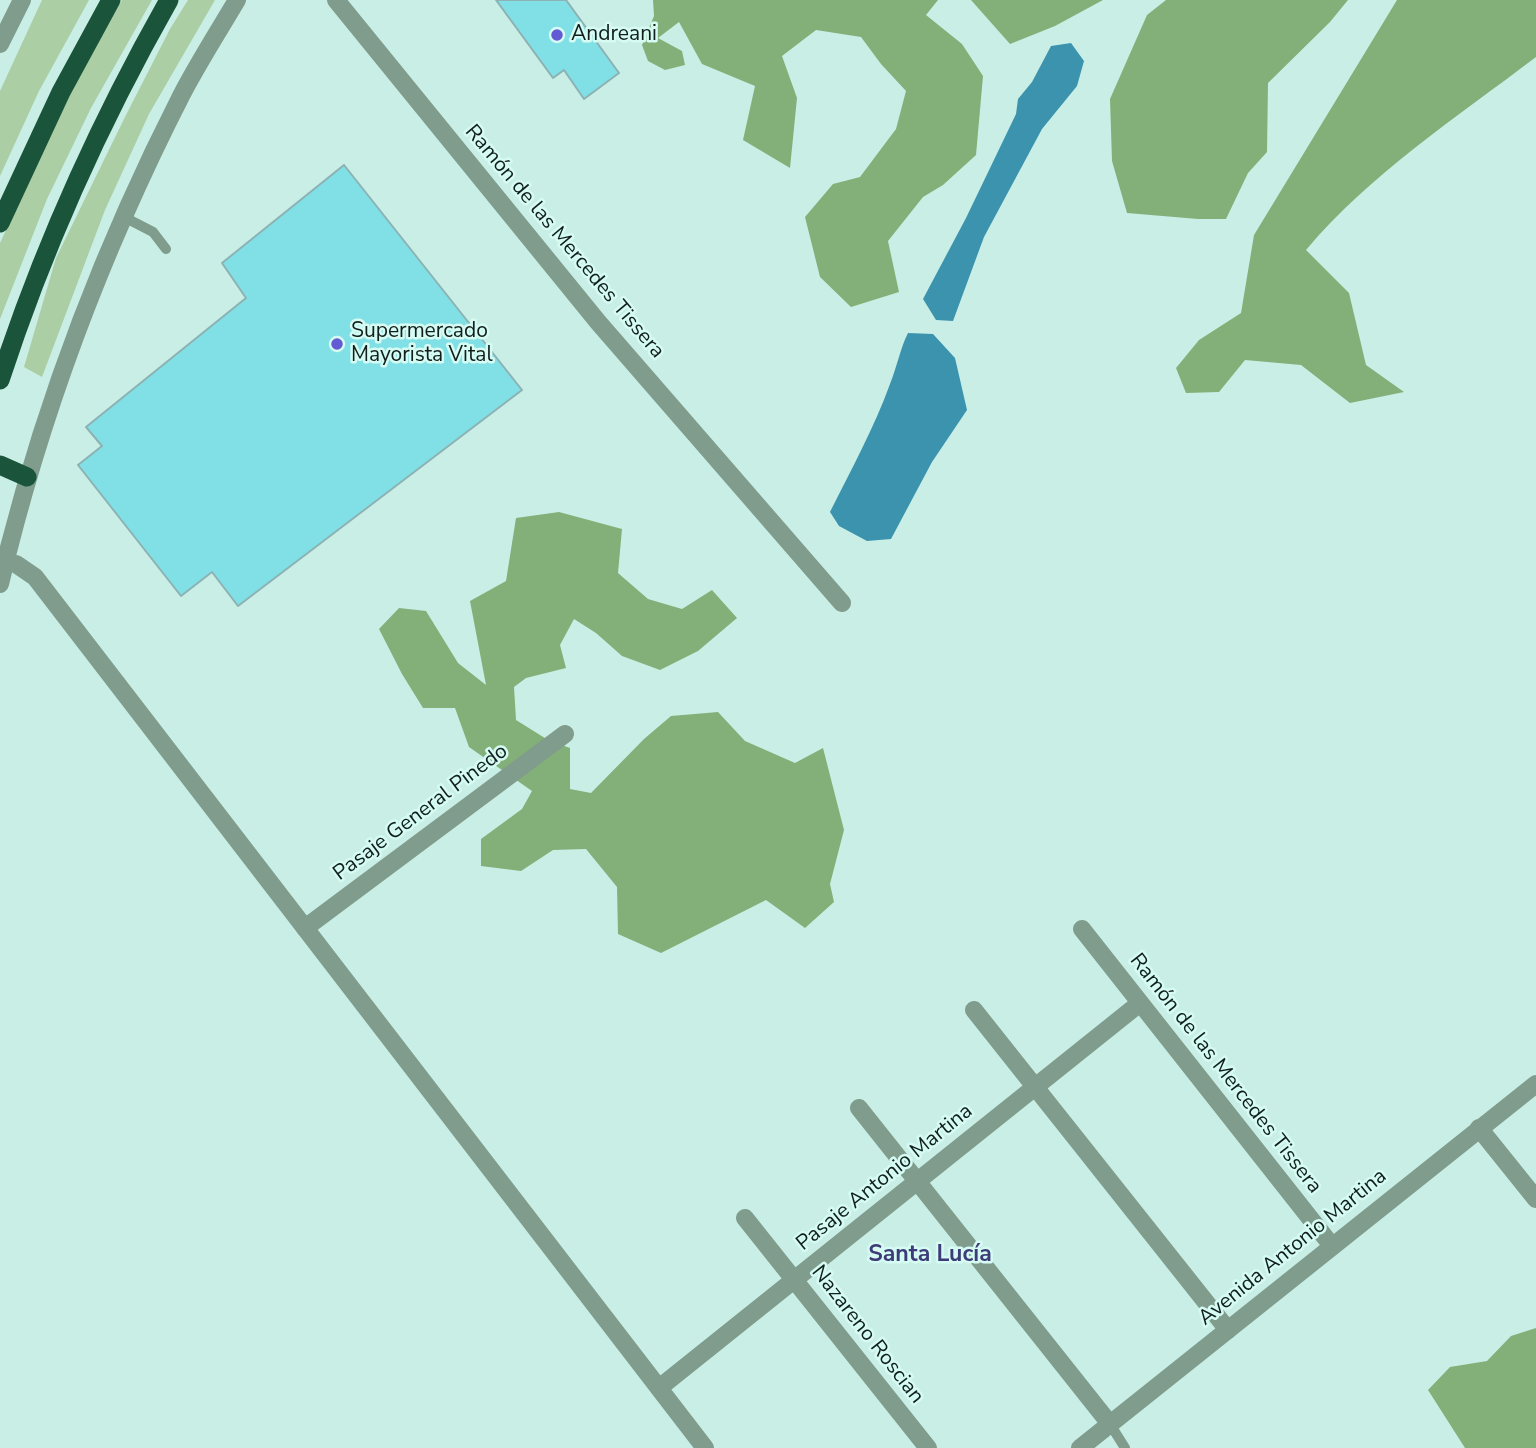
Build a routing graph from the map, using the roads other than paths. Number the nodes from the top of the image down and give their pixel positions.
1 (22, 0) edge
2 (111, 0) edge
3 (169, 0) edge
4 (237, 0) edge
5 (336, 0) edge
6 (0, 44) edge
7 (124, 217) junction
8 (0, 223) edge
9 (166, 249) dead end
10 (0, 380) edge
11 (0, 465) edge
12 (27, 477) junction
13 (6, 561) junction
14 (0, 584) edge
15 (842, 603) dead end
16 (565, 734) dead end
17 (305, 928) junction
18 (1082, 929) dead end
19 (1140, 1003) junction
20 (974, 1010) dead end
21 (1536, 1084) edge
22 (1035, 1087) junction
23 (859, 1108) dead end
24 (1479, 1128) junction
25 (918, 1181) junction
26 (1536, 1199) edge
27 (745, 1218) dead end
28 (1332, 1246) junction
29 (794, 1280) junction
30 (1228, 1330) junction
31 (659, 1388) junction
32 (1110, 1424) junction
33 (705, 1448) edge
34 (928, 1448) edge
35 (1080, 1448) edge
36 (1125, 1448) edge

1 - 6 street
2 - 8 highway
3 - 10 highway
4 - 7 street
5 - 15 street, Ramón de las Mercedes Tissera
7 - 9 lane
7 - 12 street
11 - 12 highway
12 - 13 street
13 - 14 street
13 - 17 street
16 - 17 street, Pasaje General Pinedo
17 - 31 street
18 - 19 street, Ramón de las Mercedes Tissera
19 - 22 street, Pasaje Antonio Martina
19 - 28 street, Ramón de las Mercedes Tissera
20 - 22 street
21 - 24 street, Avenida Antonio Martina
22 - 25 street, Pasaje Antonio Martina
22 - 30 street
23 - 25 street
24 - 26 street
24 - 28 street, Avenida Antonio Martina
25 - 29 street, Pasaje Antonio Martina
25 - 32 street
27 - 29 street, Nazareno Roscian
28 - 30 street, Avenida Antonio Martina
29 - 31 street, Pasaje Antonio Martina
29 - 34 street, Nazareno Roscian
30 - 32 street, Avenida Antonio Martina
31 - 33 street
32 - 35 street, Avenida Antonio Martina
32 - 36 lane

